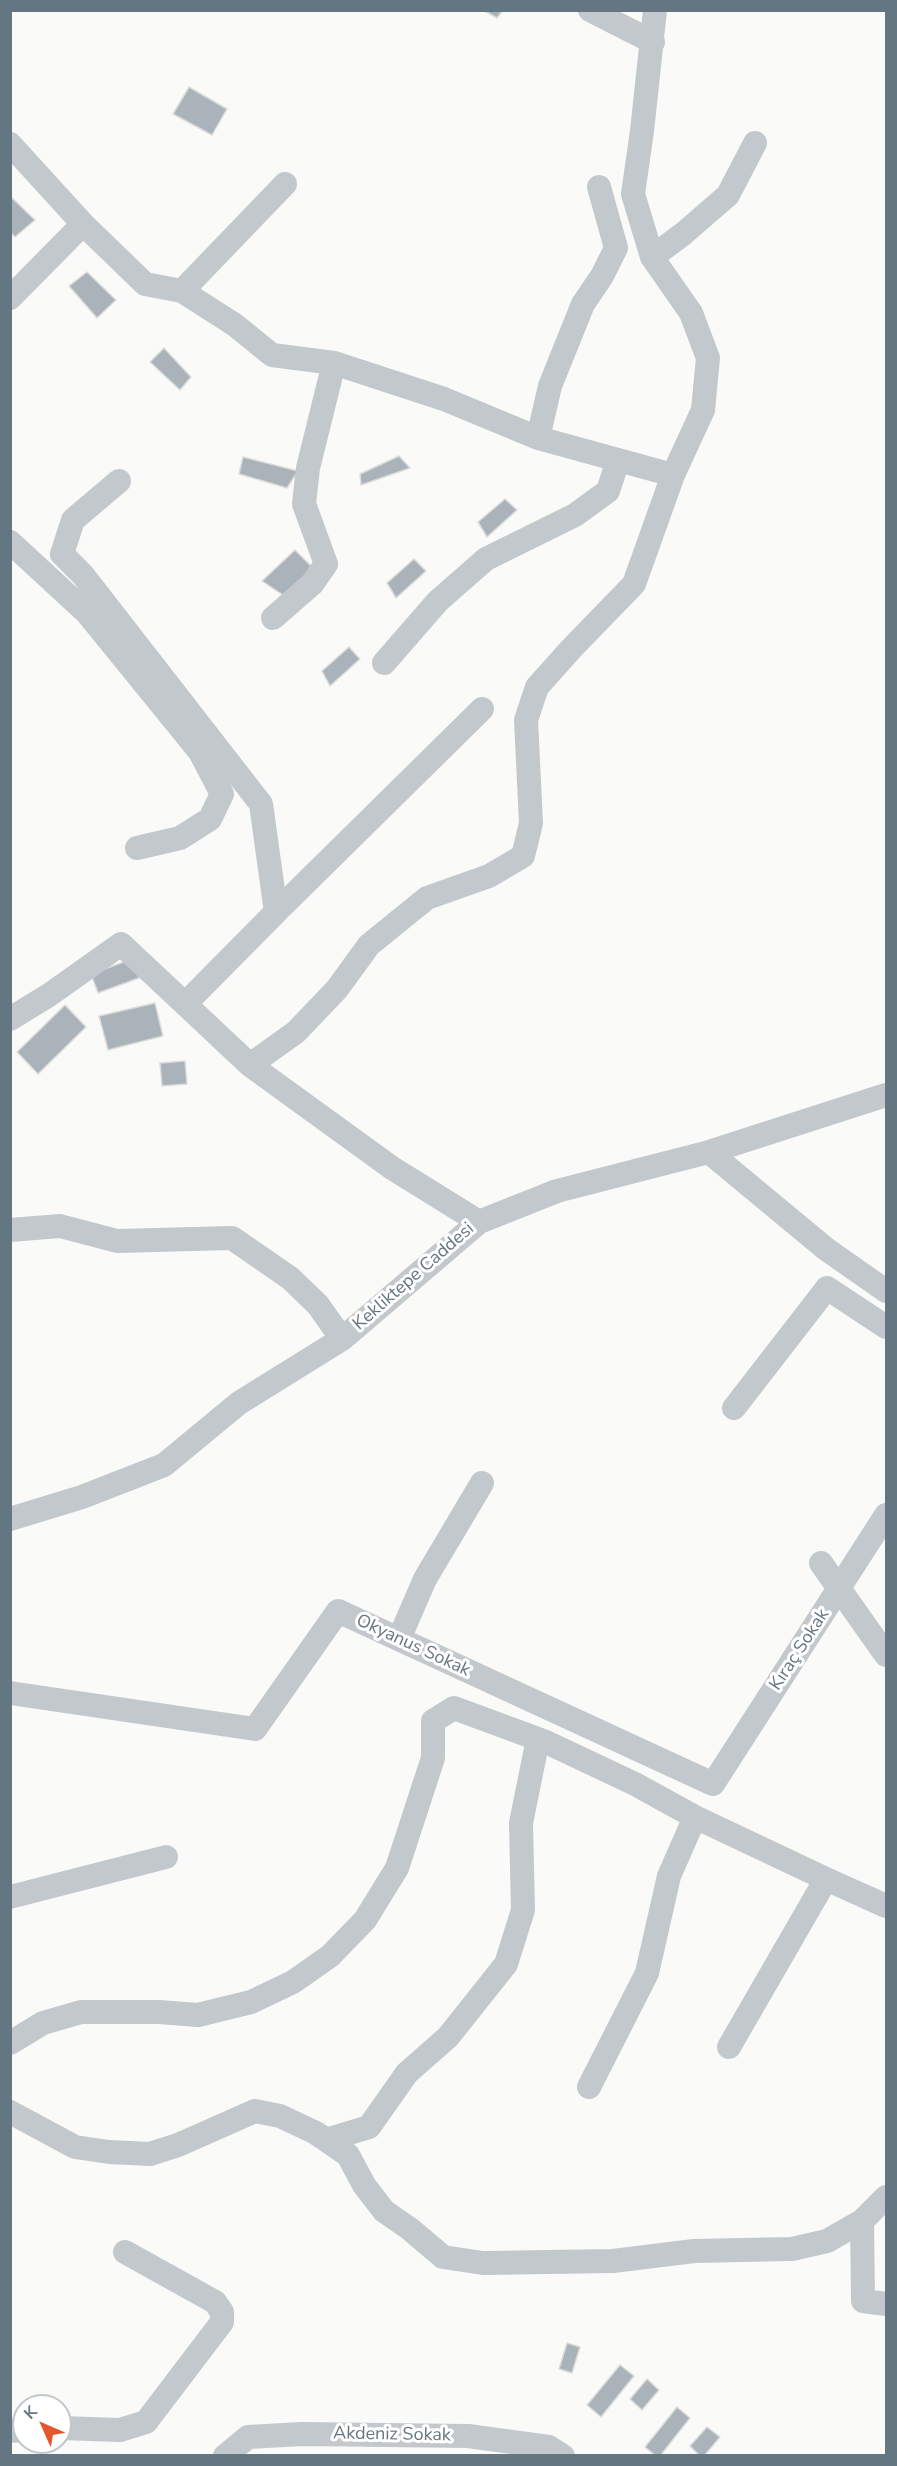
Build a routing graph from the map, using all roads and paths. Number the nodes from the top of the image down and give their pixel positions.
1 (590, 10) edge
2 (655, 10) edge
3 (653, 42) junction
4 (755, 143) dead end
5 (10, 144) edge
6 (285, 184) dead end
7 (599, 187) dead end
8 (83, 224) junction
9 (652, 257) junction
10 (182, 291) junction
11 (10, 298) edge
12 (334, 363) junction
13 (538, 438) junction
14 (618, 460) junction
15 (673, 474) junction
16 (119, 482) dead end
17 (10, 542) edge
18 (273, 618) dead end
19 (384, 663) dead end
20 (482, 710) dead end
21 (137, 848) dead end
22 (276, 912) junction
23 (185, 1004) junction
24 (10, 1019) edge
25 (250, 1065) junction
26 (886, 1095) edge
27 (709, 1152) junction
28 (479, 1222) junction
29 (10, 1230) edge
30 (886, 1291) edge
31 (886, 1327) edge
32 (342, 1339) junction
33 (734, 1408) dead end
34 (482, 1483) dead end
35 (886, 1515) edge
36 (10, 1519) edge
37 (821, 1563) dead end
38 (838, 1590) junction
39 (399, 1639) junction
40 (886, 1655) edge
41 (10, 1693) edge
42 (538, 1739) junction
43 (713, 1784) joint
44 (695, 1817) junction
45 (166, 1857) dead end
46 (826, 1879) junction
47 (10, 1897) edge
48 (886, 1906) edge
49 (10, 2043) edge
50 (729, 2047) dead end
51 (589, 2087) dead end
52 (10, 2112) edge
53 (326, 2140) junction
54 (886, 2197) edge
55 (862, 2222) junction
56 (125, 2252) dead end
57 (886, 2304) edge
58 (72, 2428) edge
59 (225, 2456) edge
60 (563, 2456) edge

1 - 3 street
2 - 3 street
3 - 9 street
4 - 9 street
5 - 8 street
6 - 10 street
7 - 13 street
8 - 10 street
8 - 11 street
9 - 15 street
10 - 12 street
12 - 13 street
12 - 18 street
13 - 14 street
14 - 15 street
14 - 19 street
15 - 25 street
16 - 22 street
17 - 21 street
20 - 22 street
22 - 23 street
23 - 24 street
23 - 25 street
25 - 28 street
26 - 27 street, Kekliktepe Caddesi
27 - 28 street, Kekliktepe Caddesi
27 - 30 street
28 - 32 street, Kekliktepe Caddesi
29 - 32 street
31 - 33 street
32 - 36 street, Kekliktepe Caddesi
34 - 39 street
35 - 38 street, Kıraç Sokak
37 - 38 street
38 - 40 street
38 - 43 street, Kıraç Sokak
39 - 41 street, Okyanus Sokak
39 - 43 street, Okyanus Sokak
42 - 44 street
42 - 49 street
42 - 53 street
44 - 46 street
44 - 51 street
45 - 47 street
46 - 48 street
46 - 50 street
52 - 53 street
53 - 55 street
54 - 55 street
55 - 57 street
56 - 58 street
59 - 60 street, Akdeniz Sokak

